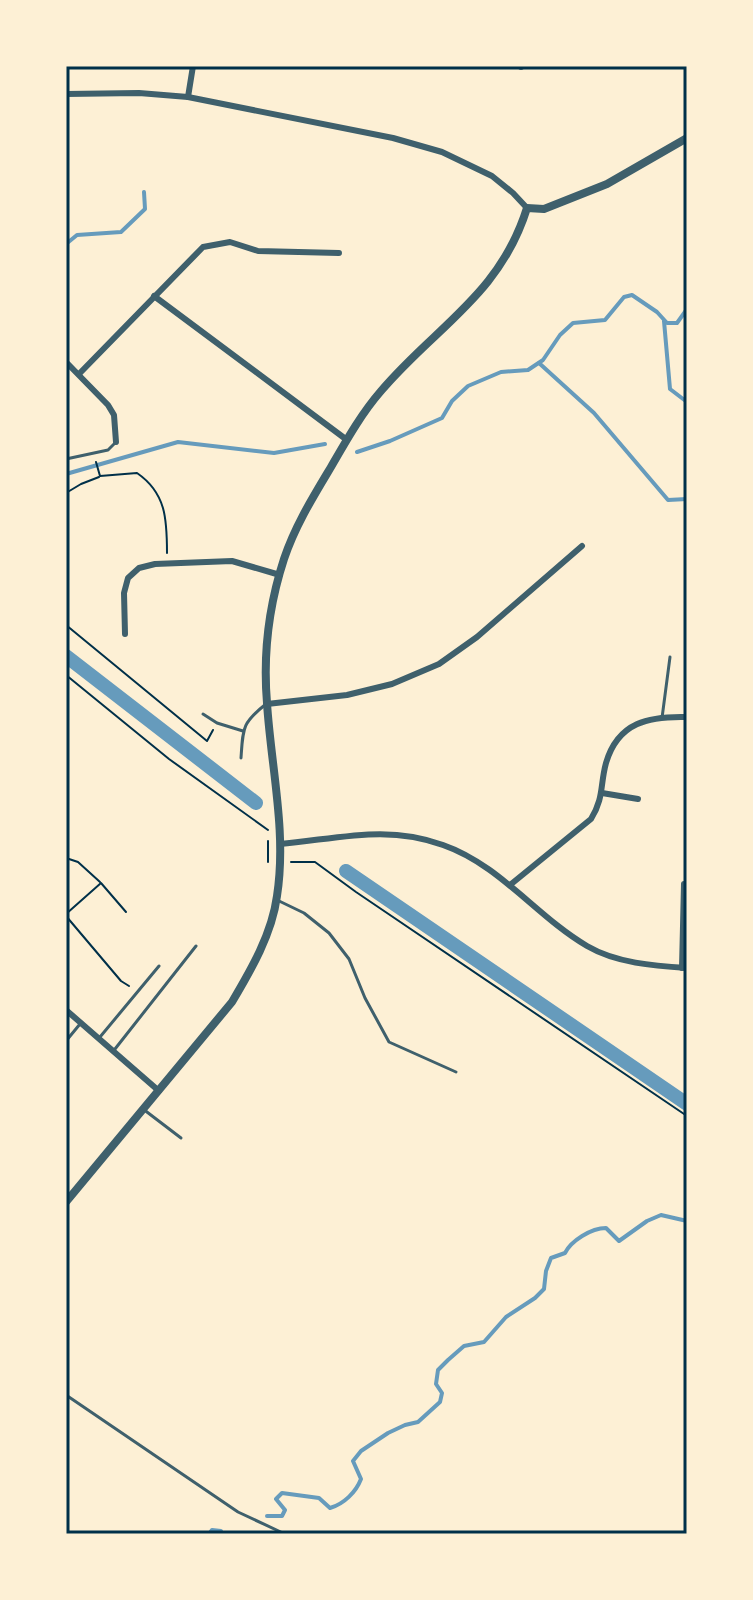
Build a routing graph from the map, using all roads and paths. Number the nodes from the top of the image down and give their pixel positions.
1 (193, 66) edge
2 (66, 94) edge
3 (188, 97) junction
4 (687, 138) edge
5 (527, 208) junction
6 (339, 253) dead end
7 (154, 296) junction
8 (66, 362) edge
9 (79, 374) junction
10 (347, 440) junction
11 (116, 442) joint
12 (66, 459) edge
13 (95, 462) dead end
14 (100, 476) junction
15 (66, 493) edge
16 (582, 546) dead end
17 (167, 563) junction
18 (280, 575) junction
19 (66, 625) edge
20 (125, 634) dead end
21 (670, 657) dead end
22 (66, 675) edge
23 (267, 704) junction
24 (203, 714) dead end
25 (687, 717) edge
26 (662, 718) junction
27 (217, 723) junction
28 (243, 731) junction
29 (241, 758) dead end
30 (602, 793) junction
31 (638, 799) dead end
32 (280, 844) junction
33 (66, 858) edge
34 (281, 863) junction
35 (101, 883) junction
36 (684, 884) dead end
37 (510, 885) junction
38 (277, 900) junction
39 (126, 912) dead end
40 (66, 915) edge
41 (196, 946) dead end
42 (159, 966) dead end
43 (684, 968) edge
44 (138, 991) junction
45 (66, 1010) edge
46 (80, 1024) junction
47 (98, 1040) junction
48 (66, 1041) edge
49 (113, 1052) junction
50 (456, 1072) dead end
51 (159, 1091) junction
52 (143, 1109) junction
53 (687, 1116) edge
54 (181, 1138) dead end
55 (66, 1202) edge
56 (66, 1395) edge
57 (285, 1534) edge

1 - 3 street
2 - 3 street
3 - 5 street
4 - 5 street
5 - 10 street
6 - 7 street
7 - 9 street
7 - 10 street
8 - 9 street
9 - 11 street
10 - 18 street
11 - 12 lane
13 - 14 path
14 - 15 path
14 - 17 path
16 - 23 street
17 - 18 street
17 - 20 street
18 - 23 street
19 - 27 path
21 - 26 lane
22 - 34 path
23 - 28 lane
23 - 32 street
24 - 27 lane
25 - 26 street
26 - 30 street
27 - 28 lane
28 - 29 lane
30 - 31 street
30 - 37 street
32 - 34 street
32 - 37 street
33 - 35 path
34 - 38 street
34 - 53 path
35 - 39 path
35 - 40 path
36 - 43 street
37 - 43 street
38 - 50 lane
38 - 51 street
40 - 44 path
41 - 49 lane
42 - 44 lane
44 - 47 lane
45 - 46 street
46 - 47 street
46 - 48 lane
47 - 49 street
49 - 51 street
51 - 52 street
52 - 54 lane
52 - 55 street
56 - 57 lane

